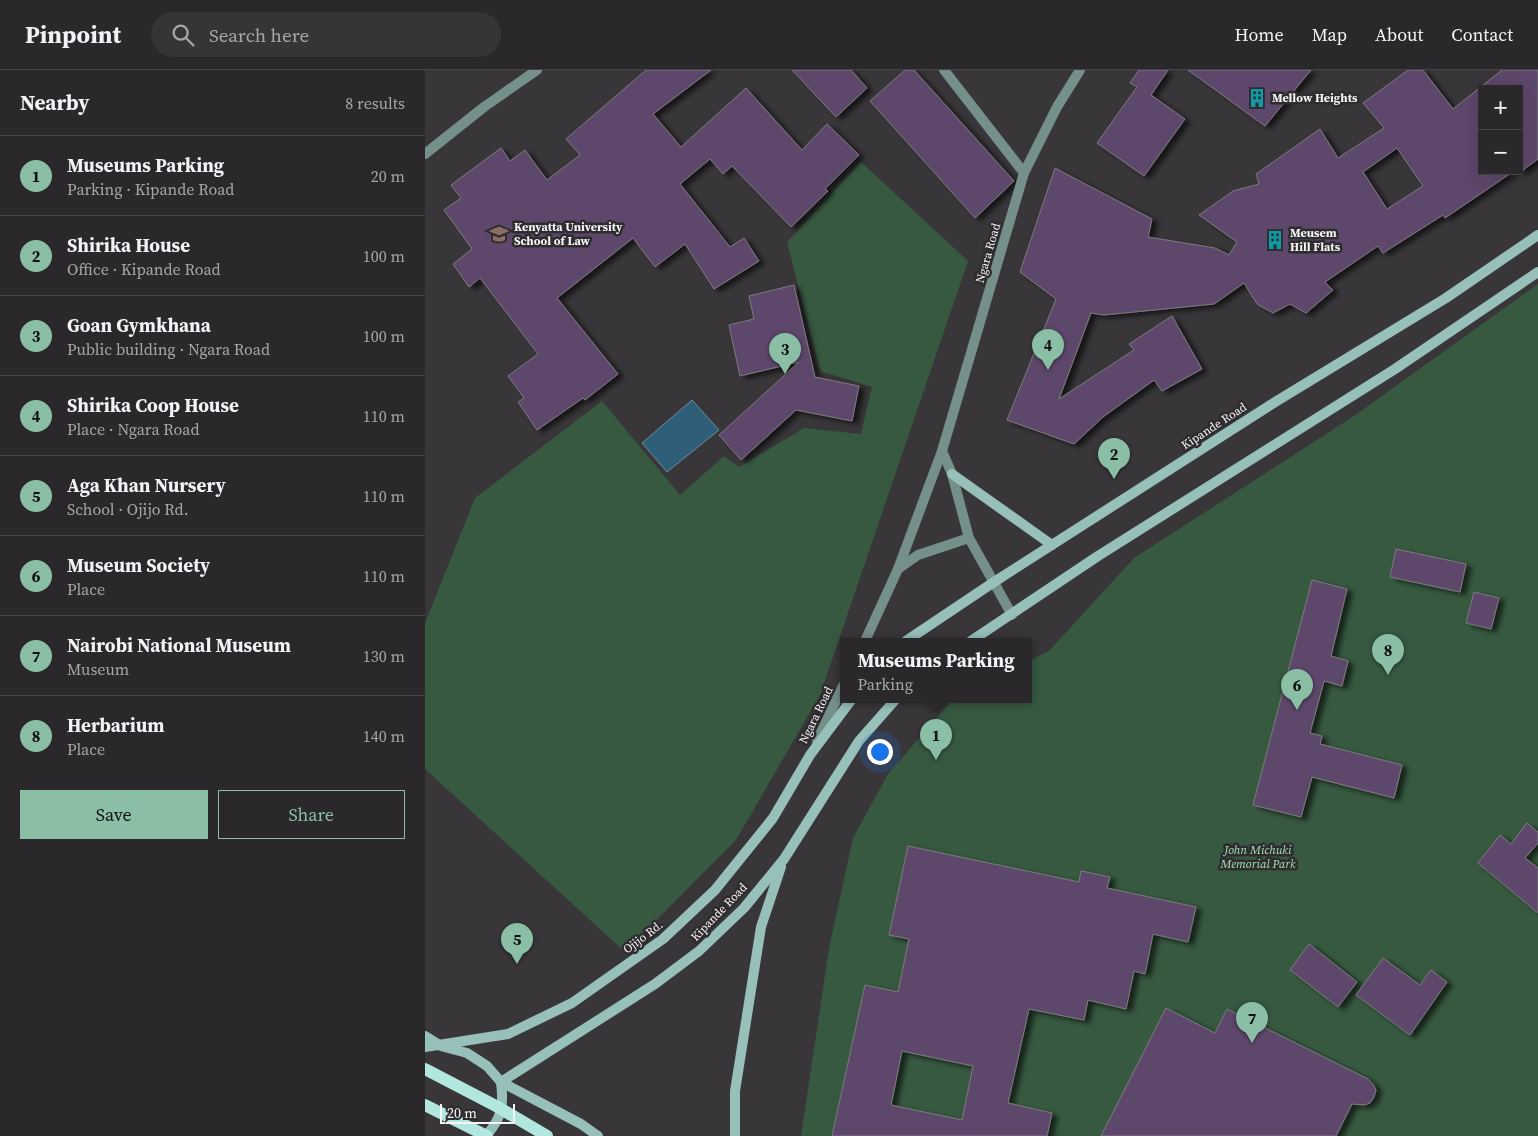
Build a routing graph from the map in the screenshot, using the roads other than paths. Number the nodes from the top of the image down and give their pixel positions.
1 (537, 70) edge
2 (944, 70) edge
3 (1080, 70) edge
4 (425, 154) edge
5 (1024, 174) junction
6 (1538, 235) edge
7 (1538, 272) edge
8 (942, 451) junction
9 (952, 474) junction
10 (969, 538) junction
11 (1052, 545) junction
12 (898, 569) junction
13 (993, 582) junction
14 (1012, 615) junction
15 (866, 638) edge
16 (910, 638) edge
17 (976, 638) edge
18 (840, 692) edge
19 (849, 703) edge
20 (892, 703) edge
21 (810, 755) junction
22 (784, 859) junction
23 (425, 1036) edge
24 (441, 1046) junction
25 (425, 1048) edge
26 (425, 1069) edge
27 (501, 1082) junction
28 (425, 1104) edge
29 (486, 1136) edge
30 (547, 1136) edge
31 (598, 1136) edge
32 (735, 1136) edge

1 - 4 street
2 - 5 street
3 - 5 street, Ngara Road
5 - 8 street, Ngara Road
6 - 11 main road, Kipande Road
7 - 14 main road
8 - 9 street
8 - 12 street, Ngara Road
9 - 10 street
9 - 11 main road
10 - 12 street
10 - 13 street
11 - 13 main road, Kipande Road
12 - 15 street, Ngara Road
13 - 14 street
13 - 16 main road, Kipande Road
14 - 17 main road
18 - 21 street, Ngara Road
19 - 21 main road
20 - 22 main road, Kipande Road
21 - 24 main road, Ojijo Rd.
22 - 27 main road, Kipande Road
22 - 32 main road
23 - 24 main road
24 - 25 main road, Ojijo Rd.
24 - 27 main road
26 - 30 main road, bridge
27 - 29 main road
27 - 31 main road
28 - 29 main road, bridge

